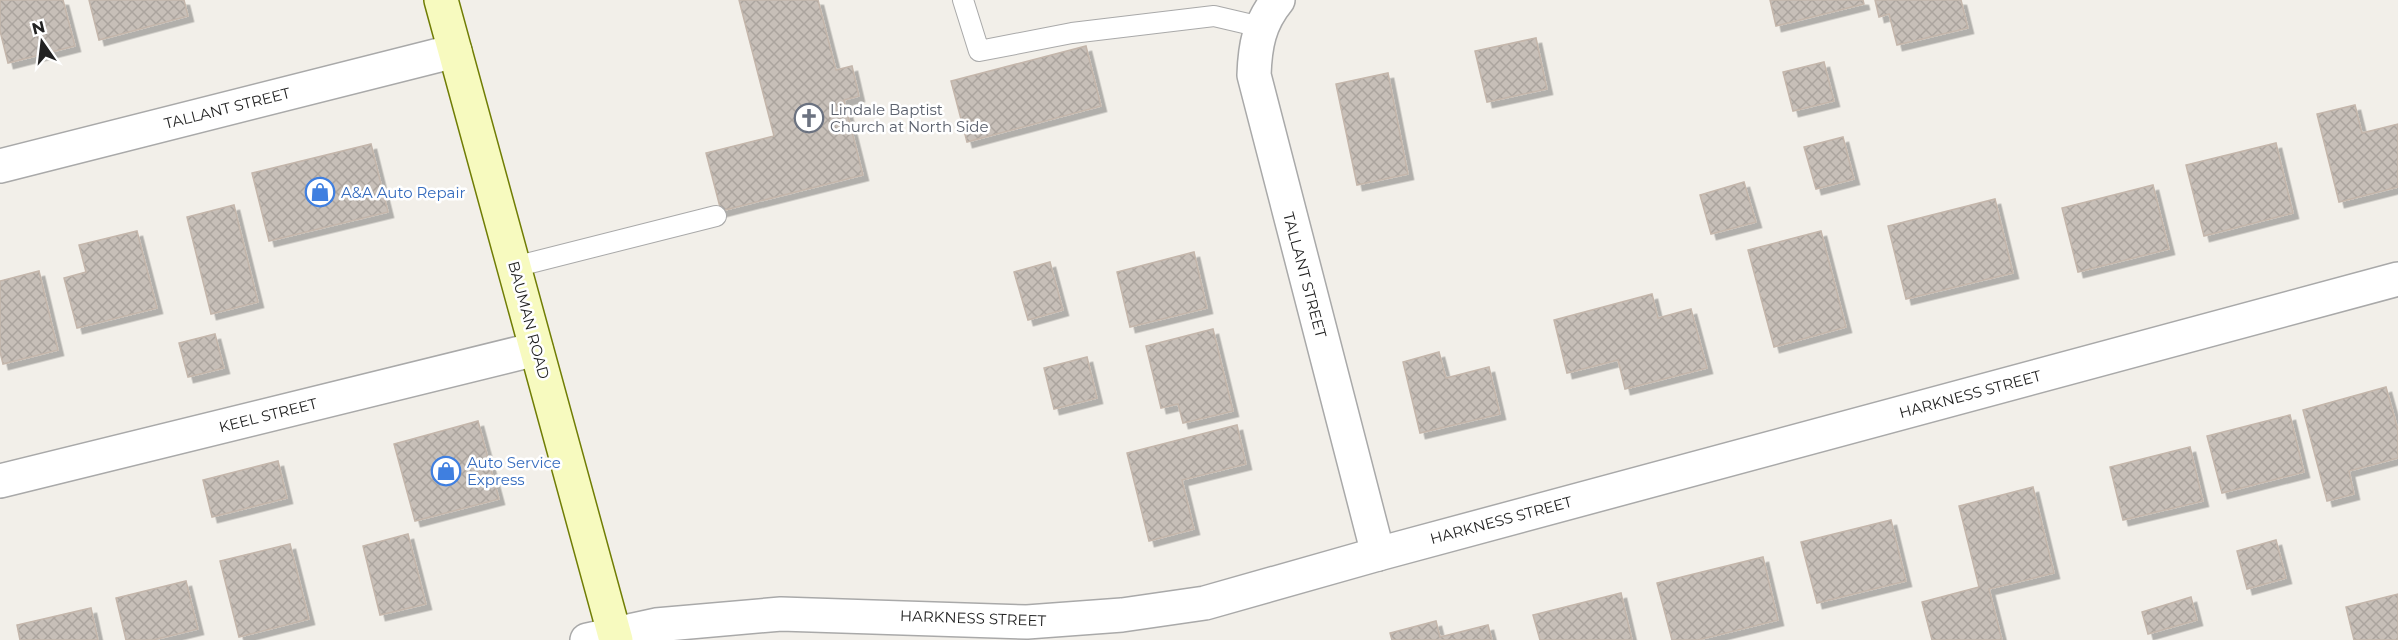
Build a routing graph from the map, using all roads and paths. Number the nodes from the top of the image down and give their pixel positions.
1 (441, 0) edge
2 (963, 0) edge
3 (1278, 0) edge
4 (1260, 27) junction
5 (455, 51) junction
6 (0, 166) edge
7 (716, 216) dead end
8 (514, 267) junction
9 (2398, 279) edge
10 (537, 349) junction
11 (0, 481) edge
12 (1378, 554) junction
13 (606, 638) edge

1 - 5 street, BAUMAN ROAD
2 - 4 lane
3 - 4 street, TALLANT STREET
4 - 12 street, TALLANT STREET
5 - 6 street, TALLANT STREET
5 - 8 street, BAUMAN ROAD
7 - 8 lane
8 - 10 street, BAUMAN ROAD
9 - 12 street, HARKNESS STREET
10 - 11 street, KEEL STREET
10 - 13 street, BAUMAN ROAD
12 - 13 street, HARKNESS STREET

